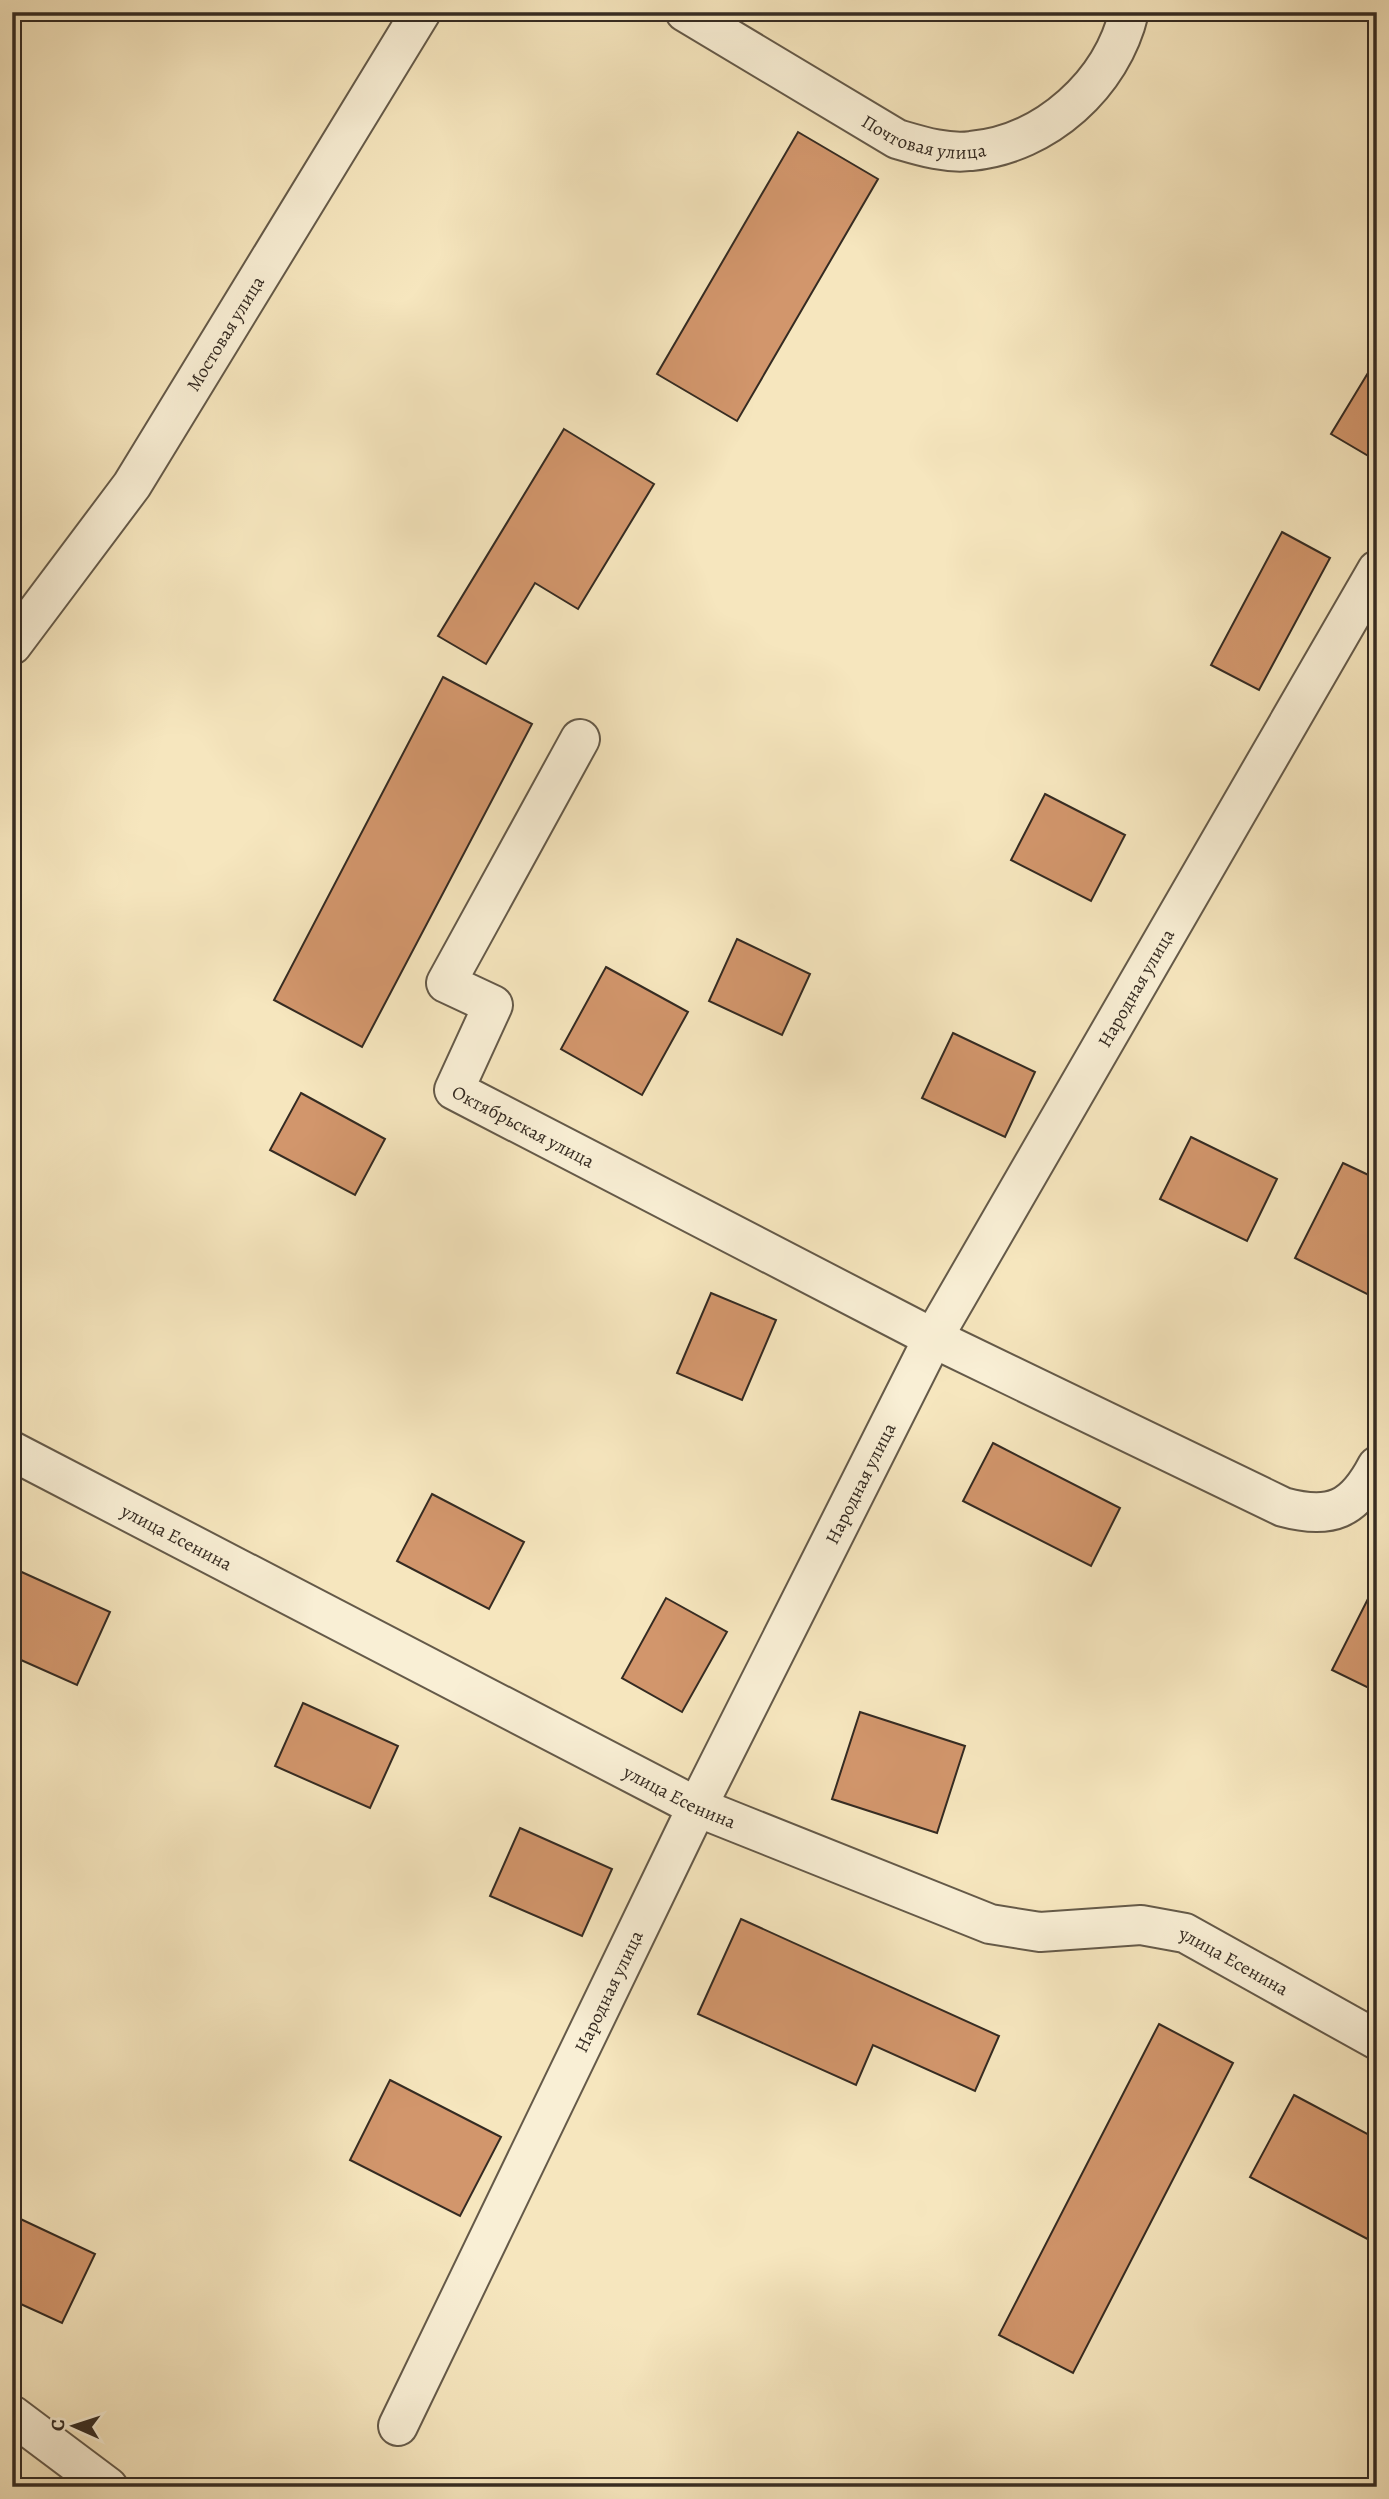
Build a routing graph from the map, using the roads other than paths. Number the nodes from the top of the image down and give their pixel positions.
1 (421, 12) edge
2 (685, 12) edge
3 (1129, 12) edge
4 (1377, 570) edge
5 (12, 645) edge
6 (580, 739) dead end
7 (933, 1338) junction
8 (12, 1451) edge
9 (1377, 1466) edge
10 (697, 1807) junction
11 (1377, 2040) edge
12 (12, 2415) edge
13 (398, 2426) dead end
14 (108, 2487) edge

1 - 5 street, Мостовая улица
2 - 3 street, Почтовая улица
4 - 7 street, Народная улица
6 - 7 street, Октябрьская улица
7 - 9 street
7 - 10 street, Народная улица
8 - 10 street, улица Есенина
10 - 11 street, улица Есенина
10 - 13 street, Народная улица
12 - 14 street

